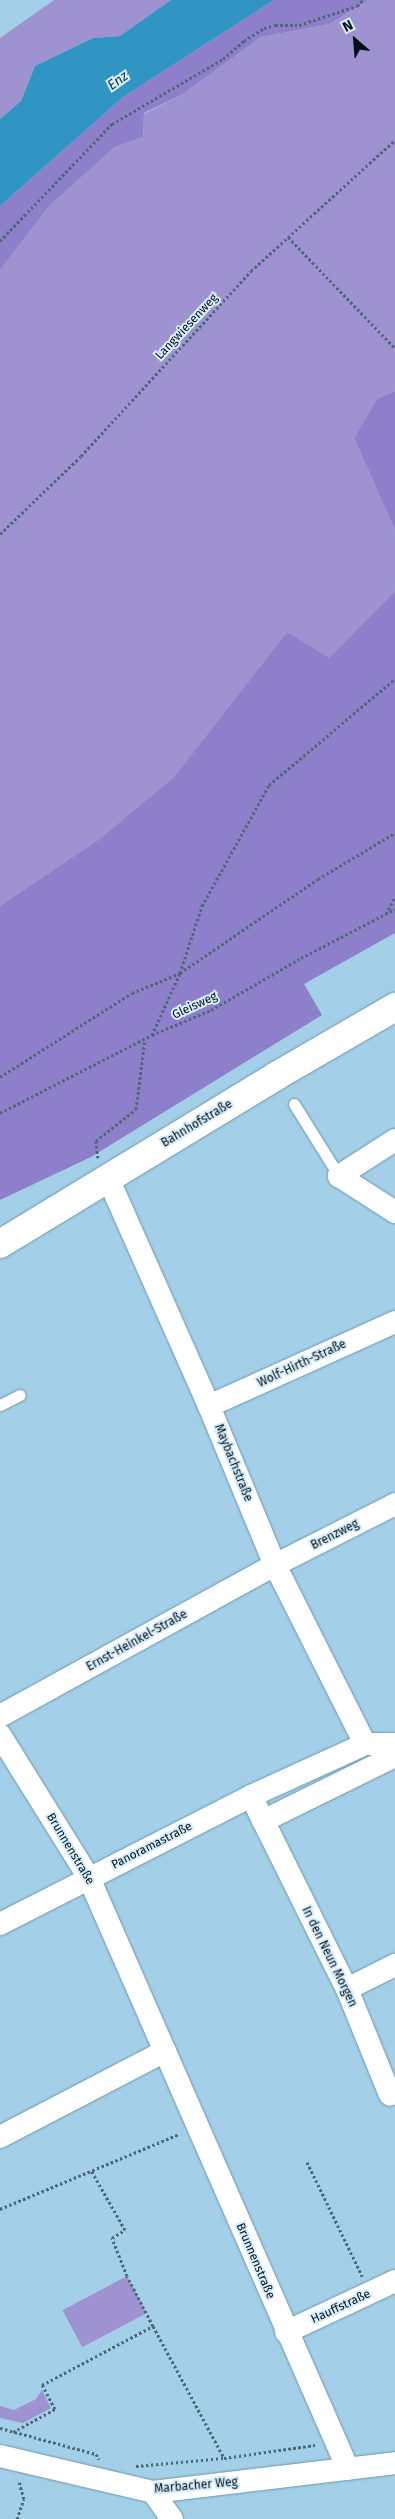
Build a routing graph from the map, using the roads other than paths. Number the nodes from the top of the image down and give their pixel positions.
1 (395, 1007) edge
2 (294, 1104) dead end
3 (395, 1140) edge
4 (339, 1176) junction
5 (108, 1178) junction
6 (395, 1212) edge
7 (0, 1244) edge
8 (395, 1322) edge
9 (20, 1394) dead end
10 (0, 1404) edge
11 (210, 1406) junction
12 (395, 1504) edge
13 (275, 1566) junction
14 (0, 1716) edge
15 (0, 1735) edge
16 (365, 1744) junction
17 (395, 1744) edge
18 (395, 1756) edge
19 (251, 1796) junction
20 (263, 1821) junction
21 (89, 1878) junction
22 (0, 1924) edge
23 (395, 1965) edge
24 (347, 1989) junction
25 (165, 2051) junction
26 (390, 2095) dead end
27 (0, 2137) edge
28 (395, 2281) edge
29 (286, 2332) junction
30 (7, 2459) edge
31 (395, 2463) edge
32 (348, 2469) junction
33 (153, 2492) junction
34 (172, 2519) edge

1 - 5 street, Bahnhofstraße
2 - 4 lane
3 - 4 street
4 - 6 street
5 - 7 street, Bahnhofstraße
5 - 11 street, Maybachstraße
8 - 11 street, Wolf-Hirth-Straße
9 - 10 lane
11 - 13 street, Maybachstraße
12 - 13 street, Brenzweg
13 - 14 street, Ernst-Heinkel-Straße
13 - 16 street, Maybachstraße
15 - 21 street, Brunnenstraße
16 - 17 street, Panoramastraße
16 - 19 street, Panoramastraße
18 - 20 street
19 - 20 street
19 - 21 street, Panoramastraße
20 - 24 street, In den Neun Morgen
21 - 22 street, Panoramastraße
21 - 25 street, Brunnenstraße
23 - 24 street
24 - 26 street, In den Neun Morgen
25 - 27 street
25 - 29 street, Brunnenstraße
28 - 29 street, Hauffstraße
29 - 32 street, Brunnenstraße
30 - 33 street, Marbacher Weg
31 - 32 street, Marbacher Weg
32 - 33 street, Marbacher Weg
33 - 34 street

